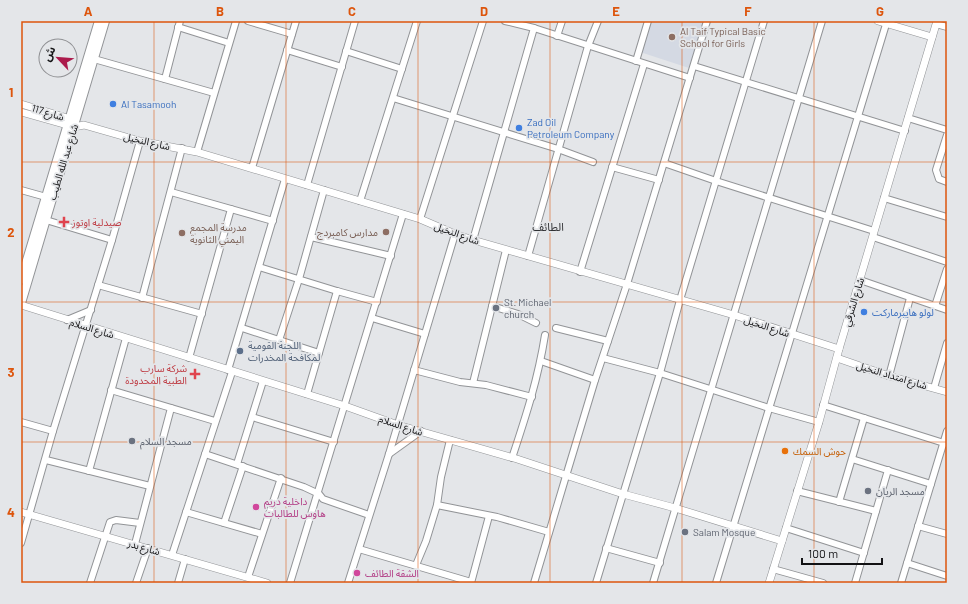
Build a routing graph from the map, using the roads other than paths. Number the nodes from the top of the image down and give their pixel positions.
1 (236, 21) edge
2 (248, 21) edge
3 (296, 21) edge
4 (354, 21) edge
5 (417, 21) edge
6 (483, 21) edge
7 (505, 21) edge
8 (562, 21) edge
9 (596, 21) edge
10 (648, 21) edge
11 (707, 21) edge
12 (764, 21) edge
13 (822, 21) edge
14 (878, 21) edge
15 (102, 22) edge
16 (886, 22) edge
17 (936, 22) edge
18 (179, 24) edge
19 (528, 24) edge
20 (947, 27) edge
21 (534, 28) junction
22 (292, 34) junction
23 (557, 36) junction
24 (932, 37) junction
25 (229, 43) junction
26 (588, 46) junction
27 (287, 50) junction
28 (346, 51) junction
29 (94, 59) junction
30 (636, 61) junction
31 (644, 64) junction
32 (694, 66) junction
33 (342, 67) junction
34 (402, 69) junction
35 (690, 78) junction
36 (165, 79) junction
37 (746, 82) junction
38 (214, 93) junction
39 (393, 98) junction
40 (800, 98) junction
41 (21, 104) edge
42 (21, 112) edge
43 (452, 116) junction
44 (858, 116) junction
45 (908, 118) junction
46 (73, 123) junction
47 (947, 130) edge
48 (905, 131) junction
49 (504, 132) junction
50 (947, 135) edge
51 (140, 140) junction
52 (182, 148) junction
53 (558, 149) junction
54 (197, 152) junction
55 (593, 162) dead end
56 (664, 163) junction
57 (612, 167) junction
58 (252, 168) junction
59 (285, 179) junction
60 (659, 180) junction
61 (716, 181) junction
62 (947, 182) edge
63 (307, 185) junction
64 (21, 190) edge
65 (324, 190) junction
66 (171, 192) junction
67 (46, 197) junction
68 (769, 197) junction
69 (884, 198) junction
70 (360, 201) junction
71 (231, 209) junction
72 (403, 214) junction
73 (828, 216) junction
74 (947, 217) edge
75 (420, 219) junction
76 (46, 220) junction
77 (273, 221) junction
78 (455, 234) junction
79 (874, 234) junction
80 (311, 237) junction
81 (112, 240) junction
82 (473, 240) junction
83 (506, 250) junction
84 (391, 256) junction
85 (528, 256) junction
86 (24, 259) edge
87 (947, 262) edge
88 (259, 268) junction
89 (947, 269) edge
90 (580, 272) junction
91 (299, 279) junction
92 (21, 280) edge
93 (860, 280) junction
94 (627, 284) junction
95 (98, 285) junction
96 (337, 291) junction
97 (142, 298) junction
98 (910, 298) junction
99 (680, 300) junction
100 (377, 302) junction
101 (21, 304) edge
102 (492, 306) junction
103 (935, 306) junction
104 (91, 310) junction
105 (947, 310) edge
106 (202, 314) junction
107 (734, 315) junction
108 (372, 318) junction
109 (68, 320) junction
110 (536, 322) dead end
111 (86, 326) junction
112 (242, 328) junction
113 (556, 328) dead end
114 (425, 334) junction
115 (792, 334) junction
116 (545, 335) dead end
117 (126, 338) junction
118 (279, 340) junction
119 (608, 341) junction
120 (947, 342) edge
121 (839, 349) junction
122 (319, 353) junction
123 (189, 358) junction
124 (603, 358) junction
125 (837, 358) junction
126 (541, 361) junction
127 (414, 370) junction
128 (230, 371) junction
129 (660, 373) junction
130 (889, 376) junction
131 (595, 380) junction
132 (263, 381) junction
133 (473, 383) junction
134 (934, 388) junction
135 (711, 389) junction
136 (111, 390) junction
137 (947, 392) edge
138 (307, 394) junction
139 (532, 397) junction
140 (823, 405) junction
141 (345, 406) junction
142 (171, 408) junction
143 (769, 408) junction
144 (252, 417) junction
145 (864, 418) junction
146 (215, 421) junction
147 (21, 422) edge
148 (818, 422) junction
149 (398, 425) junction
150 (53, 431) junction
151 (421, 431) junction
152 (947, 431) edge
153 (450, 440) junction
154 (334, 442) junction
155 (945, 443) edge
156 (204, 454) junction
157 (389, 454) junction
158 (512, 458) junction
159 (852, 459) junction
160 (46, 460) junction
161 (240, 465) junction
162 (888, 470) junction
163 (89, 471) junction
164 (566, 476) junction
165 (280, 478) junction
166 (930, 484) junction
167 (150, 486) junction
168 (797, 491) junction
169 (318, 494) junction
170 (623, 494) junction
171 (840, 502) junction
172 (437, 505) junction
173 (675, 508) junction
174 (876, 511) junction
175 (21, 512) edge
176 (186, 512) junction
177 (30, 515) junction
178 (369, 515) junction
179 (489, 516) junction
180 (224, 523) junction
181 (140, 524) junction
182 (734, 526) junction
183 (918, 526) junction
184 (786, 528) junction
185 (549, 532) junction
186 (262, 534) junction
187 (947, 534) edge
188 (105, 535) junction
189 (782, 541) junction
190 (21, 543) edge
191 (134, 544) junction
192 (148, 548) junction
193 (606, 548) junction
194 (359, 549) junction
195 (864, 553) junction
196 (172, 555) junction
197 (185, 559) junction
198 (660, 563) junction
199 (907, 564) junction
200 (416, 565) junction
201 (773, 569) junction
202 (947, 576) edge
203 (245, 579) edge
204 (90, 583) edge
205 (136, 583) edge
206 (178, 583) edge
207 (267, 583) edge
208 (290, 583) edge
209 (348, 583) edge
210 (471, 583) edge
211 (534, 583) edge
212 (596, 583) edge
213 (653, 583) edge
214 (716, 583) edge
215 (769, 583) edge
216 (822, 583) edge
217 (855, 583) edge
218 (901, 583) edge

1 - 25 street
2 - 22 street
3 - 22 street
4 - 28 street
5 - 34 street
6 - 43 street
7 - 19 street
8 - 23 street
9 - 26 street
10 - 30 street
11 - 32 street
12 - 37 street
13 - 40 street
14 - 16 street
15 - 29 main road, شارع عبد الله الطيب
15 - 46 main road, شارع عبد الله الطيب
16 - 24 street
16 - 44 street
17 - 20 street
17 - 24 street, شارع الشرقي
18 - 25 street
18 - 36 street
19 - 21 street
21 - 23 street
21 - 49 street
22 - 27 street
23 - 26 street
24 - 45 street, شارع الشرقي
25 - 38 street
26 - 30 street
26 - 53 street
27 - 33 street
27 - 58 street
28 - 33 street
28 - 34 street
29 - 36 street
29 - 46 main road, شارع عبد الله الطيب
30 - 31 street
31 - 35 street
31 - 57 street
32 - 35 street
32 - 37 street
33 - 63 street
34 - 39 street
35 - 56 street
36 - 38 street
37 - 40 street
37 - 61 street
38 - 54 street
39 - 43 street
39 - 70 street
40 - 44 street
40 - 68 street
41 - 46 street, شارع 117
42 - 46 street, شارع 117
43 - 49 street
43 - 75 street
44 - 48 street
44 - 73 street
45 - 47 street
45 - 48 street, شارع الشرقي
46 - 51 street, شارع النخيل
46 - 67 main road, شارع عبد الله الطيب
46 - 76 main road, شارع عبد الله الطيب
48 - 69 street, شارع الشرقي
49 - 53 street
49 - 82 street
50 - 62 street
51 - 52 street, شارع النخيل
51 - 81 street
52 - 54 street, شارع النخيل
52 - 66 street
53 - 55 street
53 - 85 street
54 - 58 street, شارع النخيل
56 - 60 street
56 - 61 street
57 - 60 street
57 - 90 street
58 - 59 street, شارع النخيل
59 - 63 street, شارع النخيل
59 - 77 street
60 - 94 street
61 - 68 street
61 - 99 street
63 - 65 street, شارع النخيل
64 - 67 street
65 - 70 street, شارع النخيل
65 - 80 street
66 - 71 street
66 - 97 street
67 - 86 main road, شارع عبد الله الطيب
68 - 73 street
68 - 107 street
69 - 74 street
69 - 79 street, شارع الشرقي
70 - 72 street, شارع النخيل
71 - 77 street
71 - 106 street
72 - 75 street, شارع النخيل
72 - 84 street
73 - 79 street
73 - 115 street
75 - 78 street, شارع النخيل
76 - 81 street
76 - 101 main road, شارع عبد الله الطيب
77 - 88 street
78 - 82 street, شارع النخيل
78 - 114 street
79 - 87 street
79 - 93 street, شارع الشرقي
80 - 84 street
80 - 91 street
81 - 95 street
82 - 83 street, شارع النخيل
83 - 85 street, شارع النخيل
83 - 102 street
84 - 100 street
85 - 90 street, شارع النخيل
86 - 92 main road, شارع عبد الله الطيب
88 - 91 street
88 - 112 street
89 - 103 street
90 - 94 street, شارع النخيل
91 - 96 street
91 - 118 street
93 - 98 street
93 - 121 street, شارع الشرقي
94 - 99 street, شارع النخيل
94 - 119 street
95 - 97 street
95 - 104 street
96 - 100 street
96 - 122 street
97 - 106 street
98 - 103 street
98 - 130 street
99 - 107 street, شارع النخيل
99 - 129 street
100 - 108 street
101 - 109 street, شارع السلام
102 - 110 street
102 - 133 street
103 - 105 street
104 - 109 street
104 - 111 street
106 - 123 street
107 - 115 street, شارع النخيل
107 - 135 street
108 - 114 street
108 - 141 street
109 - 111 street, شارع السلام
111 - 117 street, شارع السلام
111 - 150 street
112 - 118 street
112 - 128 street
113 - 119 street
114 - 127 street
115 - 121 street, شارع النخيل
115 - 143 street
116 - 126 street
117 - 123 street, شارع السلام
117 - 136 street
118 - 122 street
119 - 124 street
120 - 134 street
121 - 125 street, شارع الشرقي
122 - 138 street
123 - 128 street, شارع السلام
124 - 129 street
124 - 131 street
125 - 130 street, شارع امتداد النخيل
125 - 140 street, شارع الشرقي
126 - 131 street
126 - 139 street
127 - 133 street
127 - 149 street
128 - 132 street, شارع السلام
128 - 146 street
129 - 135 street
129 - 170 street
130 - 134 street, شارع امتداد النخيل
131 - 164 street
132 - 138 street, شارع السلام
132 - 144 street
133 - 139 street
134 - 137 street, شارع امتداد النخيل
135 - 143 street
135 - 173 street
136 - 142 street
136 - 163 street
138 - 141 street, شارع السلام
139 - 158 street
140 - 145 street
140 - 148 street, شارع الشرقي
141 - 149 street, شارع السلام
141 - 154 street
142 - 146 street
142 - 167 street
143 - 148 street
143 - 182 street
144 - 154 street
144 - 161 street
145 - 155 street
145 - 159 street
146 - 156 street
147 - 150 street
148 - 168 street, شارع الشرقي
149 - 151 street, شارع السلام
149 - 157 street
150 - 160 street
151 - 153 street, شارع السلام
151 - 157 street
152 - 155 street
153 - 158 street, شارع السلام
153 - 172 street
154 - 169 street
155 - 166 street
156 - 161 street
156 - 176 street
157 - 178 street
158 - 164 street, شارع السلام
159 - 162 street
159 - 171 street
160 - 163 street
160 - 177 street
161 - 165 street
161 - 180 street
162 - 166 street
162 - 174 street
163 - 167 street
164 - 170 street, شارع السلام
164 - 185 street
165 - 169 street
165 - 186 street
166 - 183 street
167 - 181 street
168 - 171 street
168 - 184 street, شارع الشرقي
169 - 178 street
169 - 208 street
170 - 173 street, شارع السلام
170 - 193 street
171 - 174 street
172 - 179 street
172 - 200 street
173 - 182 street, شارع السلام
173 - 198 street
174 - 195 street
175 - 177 street, شارع بدر
176 - 180 street
176 - 196 street
177 - 188 street, شارع بدر
177 - 190 street
178 - 194 street
179 - 185 street
179 - 210 street
180 - 186 street
181 - 188 street
181 - 191 street
182 - 189 street, شارع السلام
182 - 214 street
183 - 187 street
183 - 199 street
184 - 189 street, شارع الشرقي
184 - 195 street
185 - 211 street
186 - 203 street
188 - 191 street, شارع بدر
188 - 204 street
189 - 201 street, شارع الشرقي
191 - 192 street, شارع بدر
192 - 196 street, شارع بدر
192 - 205 street
193 - 198 street
193 - 212 street
194 - 200 street
194 - 209 street
195 - 217 street
196 - 197 street, شارع بدر
197 - 203 street, شارع بدر
197 - 206 street
198 - 213 street
199 - 202 street
199 - 218 street
200 - 210 street
201 - 215 street, شارع الشرقي
201 - 216 street
203 - 207 street, شارع بدر

